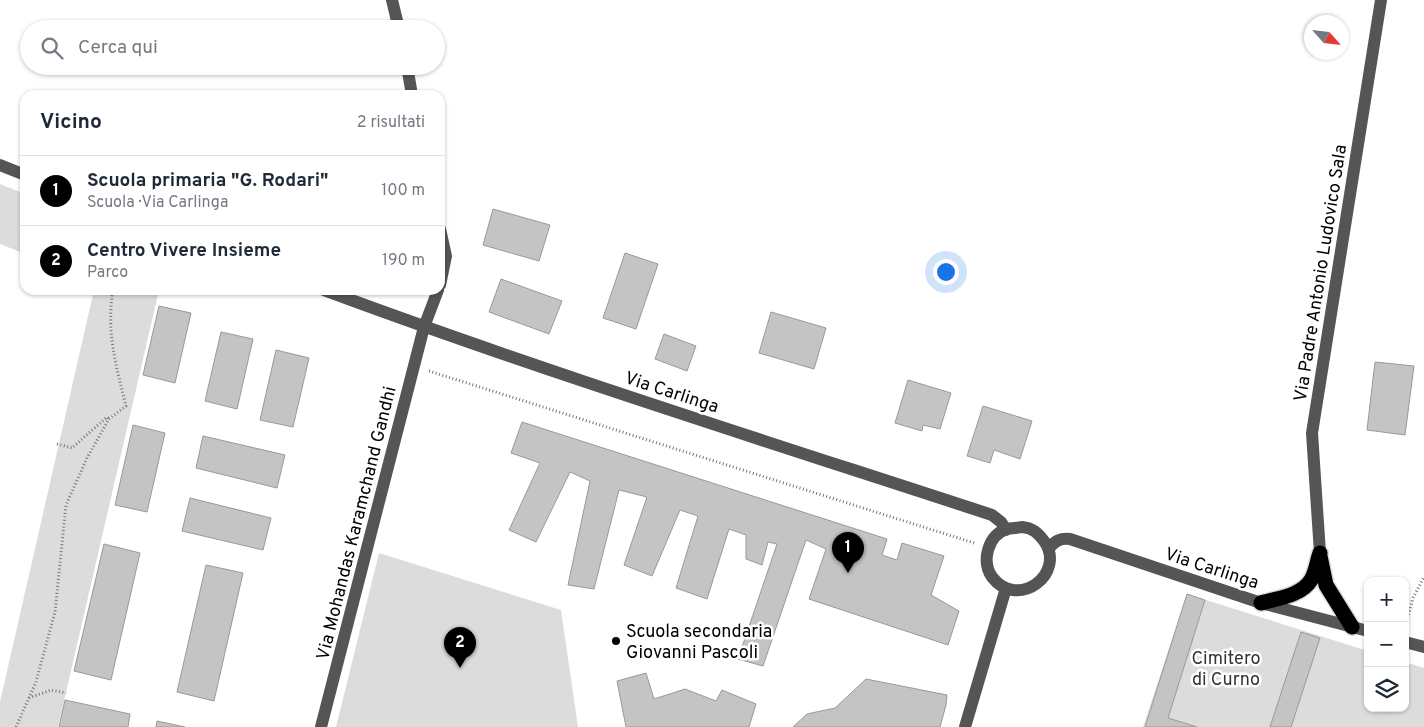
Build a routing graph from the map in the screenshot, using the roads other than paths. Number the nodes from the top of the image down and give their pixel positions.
1 (392, 0) edge
2 (1381, 0) edge
3 (397, 20) edge
4 (409, 75) edge
5 (411, 90) edge
6 (0, 165) edge
7 (20, 173) edge
8 (338, 295) edge
9 (436, 295) edge
10 (424, 327) junction
11 (1006, 530) junction
12 (1049, 548) junction
13 (1320, 552) junction
14 (1006, 588) junction
15 (1261, 603) junction
16 (1352, 627) junction
17 (1364, 631) edge
18 (1409, 643) edge
19 (1424, 647) edge
20 (321, 727) edge
21 (965, 727) edge

1 - 3 street
2 - 13 street, Via Padre Antonio Ludovico Sala
4 - 5 street
6 - 7 street
8 - 10 street, Via Carlinga
9 - 10 street, Via Mohandas Karamchand Gandhi
10 - 11 street, Via Carlinga
10 - 20 street, Via Mohandas Karamchand Gandhi
11 - 12 street
11 - 14 street
12 - 14 street
12 - 15 street, Via Carlinga
13 - 15 highway
13 - 16 highway
14 - 21 street
15 - 16 street, Via Carlinga
16 - 17 street, Via Carlinga
18 - 19 street

